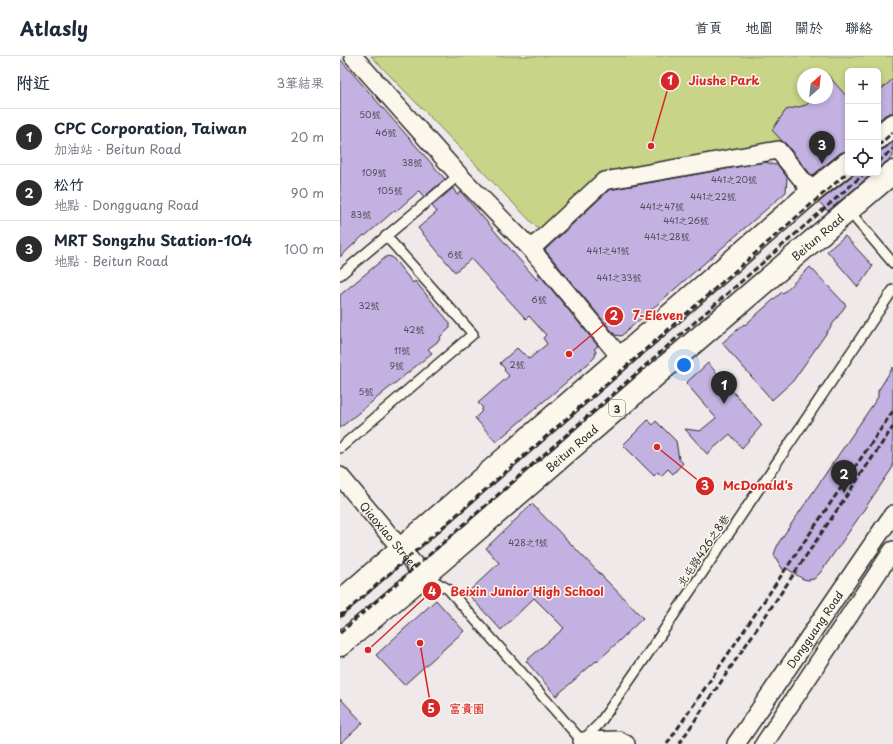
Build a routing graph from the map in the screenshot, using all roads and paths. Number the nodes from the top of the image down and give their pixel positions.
1 (353, 56) edge
2 (893, 125) edge
3 (881, 135) edge
4 (845, 165) edge
5 (893, 172) edge
6 (459, 175) junction
7 (814, 191) junction
8 (848, 210) junction
9 (386, 236) junction
10 (531, 249) junction
11 (893, 263) edge
12 (340, 275) edge
13 (893, 290) edge
14 (621, 358) junction
15 (340, 448) edge
16 (340, 476) edge
17 (893, 514) edge
18 (401, 550) junction
19 (893, 550) edge
20 (423, 575) junction
21 (340, 602) edge
22 (340, 645) edge
23 (581, 742) edge
24 (626, 744) edge
25 (736, 744) edge
26 (764, 744) edge

1 - 6 street
2 - 3 main road
4 - 7 main road
5 - 8 main road, Beitun Road / 3
6 - 9 lane
6 - 10 street
7 - 10 street
7 - 14 main road
8 - 11 lane
8 - 20 main road, Beitun Road / 3
9 - 12 lane
9 - 15 lane
10 - 14 street
13 - 23 lane, 北屯路426之8巷
14 - 18 main road
16 - 18 street, Qiaoxiao Street
17 - 25 street, Dongguang Road
18 - 20 street, Qiaoxiao Street
18 - 21 main road
19 - 26 street, Dongguang Road
20 - 22 main road, Beitun Road / 3
20 - 23 lane
23 - 24 street

